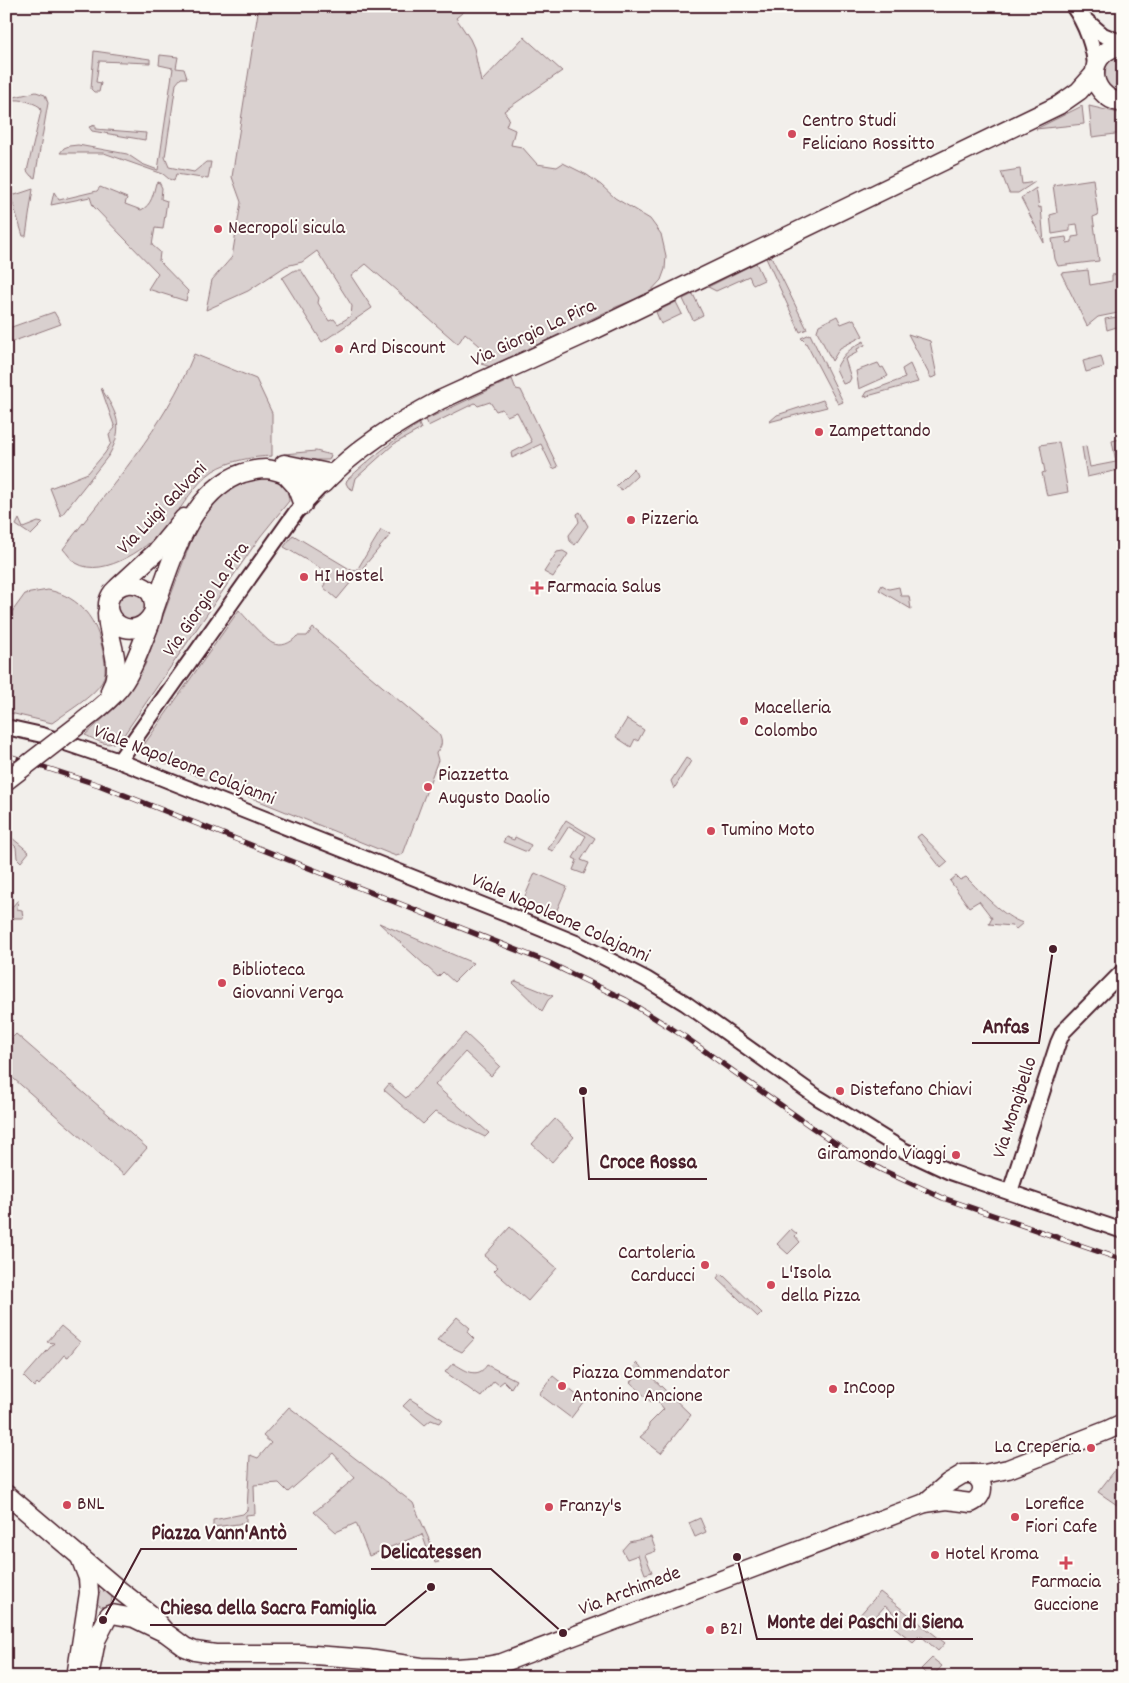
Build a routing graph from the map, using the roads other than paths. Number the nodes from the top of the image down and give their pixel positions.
1 (1076, 11) edge
2 (1123, 45) edge
3 (1095, 71) junction
4 (1118, 102) edge
5 (1059, 105) junction
6 (282, 471) junction
7 (328, 479) junction
8 (303, 505) junction
9 (113, 594) junction
10 (153, 614) junction
11 (80, 723) junction
12 (6, 727) edge
13 (119, 761) junction
14 (6, 781) edge
15 (1123, 971) edge
16 (1010, 1192) junction
17 (1123, 1231) edge
18 (1123, 1423) edge
19 (1008, 1469) junction
20 (964, 1476) junction
21 (982, 1488) junction
22 (6, 1494) edge
23 (961, 1502) junction
24 (925, 1503) junction
25 (80, 1557) junction
26 (116, 1588) junction
27 (89, 1597) junction
28 (110, 1614) junction
29 (166, 1633) junction
30 (76, 1677) edge
31 (89, 1677) edge

1 - 2 street
1 - 3 street
2 - 3 main road
3 - 4 main road
3 - 5 main road
4 - 5 main road
5 - 7 main road, Via Giorgio La Pira
6 - 7 main road, Via Luigi Galvani
6 - 8 main road
6 - 10 main road, Via Luigi Galvani
7 - 8 street, Via Giorgio La Pira
7 - 9 main road, Via Luigi Galvani
8 - 13 street, Via Giorgio La Pira
9 - 10 main road
9 - 10 main road
9 - 11 main road
10 - 11 main road, Via Luigi Galvani
11 - 14 main road, bridge
12 - 13 street, Viale Napoleone Colajanni
13 - 16 street, Viale Napoleone Colajanni
15 - 16 street, Via Mongibello
16 - 17 street, Viale Napoleone Colajanni
18 - 19 main road
19 - 20 main road
19 - 21 main road
20 - 21 main road
20 - 23 main road
20 - 24 main road
21 - 23 main road
22 - 25 main road
23 - 24 main road
24 - 29 main road, Via Archimede
25 - 26 main road
25 - 27 main road
26 - 27 main road
26 - 28 main road
26 - 29 main road
27 - 28 main road
27 - 30 main road
28 - 29 main road
28 - 31 main road

